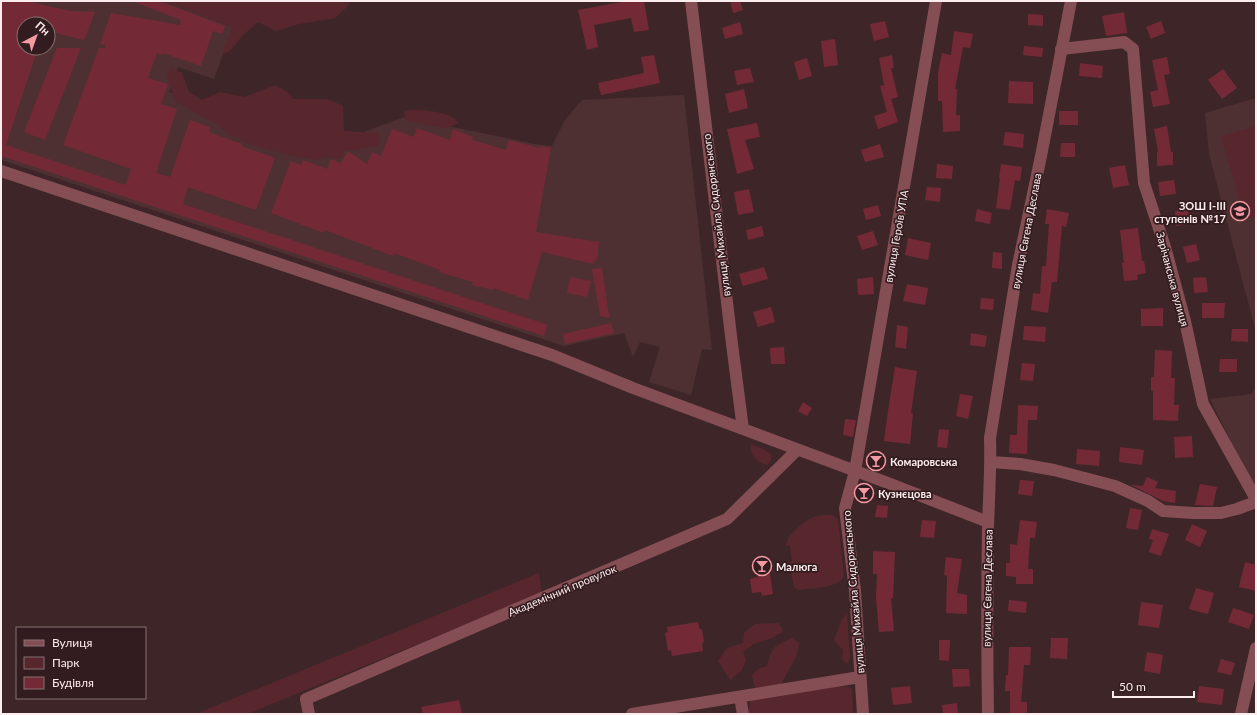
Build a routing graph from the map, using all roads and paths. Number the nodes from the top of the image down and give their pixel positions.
1 (691, 1) edge
2 (936, 1) edge
3 (1071, 1) edge
4 (1061, 49) junction
5 (1, 171) edge
6 (743, 429) junction
7 (797, 450) junction
8 (991, 462) junction
9 (855, 471) junction
10 (1256, 500) edge
11 (988, 522) junction
12 (1256, 648) edge
13 (860, 677) junction
14 (740, 698) junction
15 (309, 714) edge
16 (632, 714) edge
17 (743, 714) edge
18 (862, 714) edge
19 (988, 714) edge
20 (1241, 714) edge

1 - 6 street, вулиця Михайла Сидорянського
2 - 9 street, вулиця Героїв УПА
3 - 4 street, вулиця Євгена Деслава
4 - 8 street, вулиця Євгена Деслава
4 - 10 street, Зарічанська вулиця
5 - 6 street
6 - 7 street
7 - 9 street
7 - 15 street, Академічний провулок
8 - 10 street
8 - 11 street, вулиця Євгена Деслава
9 - 11 street
9 - 13 street, вулиця Михайла Сидорянського
11 - 19 street, вулиця Євгена Деслава
12 - 20 street
13 - 14 street
13 - 18 street, вулиця Михайла Сидорянського
14 - 16 street
14 - 17 street

